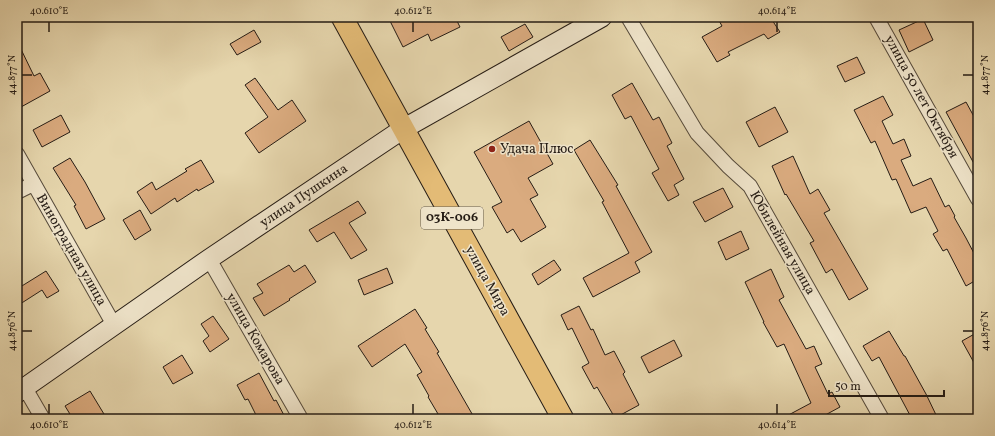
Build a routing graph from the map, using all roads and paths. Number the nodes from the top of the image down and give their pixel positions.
1 (342, 17) edge
2 (602, 17) edge
3 (628, 17) edge
4 (876, 17) edge
5 (403, 129) junction
6 (17, 154) edge
7 (33, 184) junction
8 (17, 192) edge
9 (978, 199) edge
10 (209, 259) junction
11 (114, 325) junction
12 (21, 390) edge
13 (43, 419) edge
14 (301, 419) edge
15 (563, 419) edge
16 (882, 419) edge

1 - 5 main road, улица Мира / 03К-006
2 - 5 street, улица Пушкина
3 - 16 street, Юбилейная улица
4 - 9 street, улица 50 лет Октября
5 - 10 street, улица Пушкина
5 - 15 main road, улица Мира / 03К-006
6 - 7 street, Виноградная улица
7 - 8 street
7 - 11 street, Виноградная улица
10 - 11 street, улица Пушкина
10 - 14 street, улица Комарова
11 - 12 street, улица Пушкина
12 - 13 street

